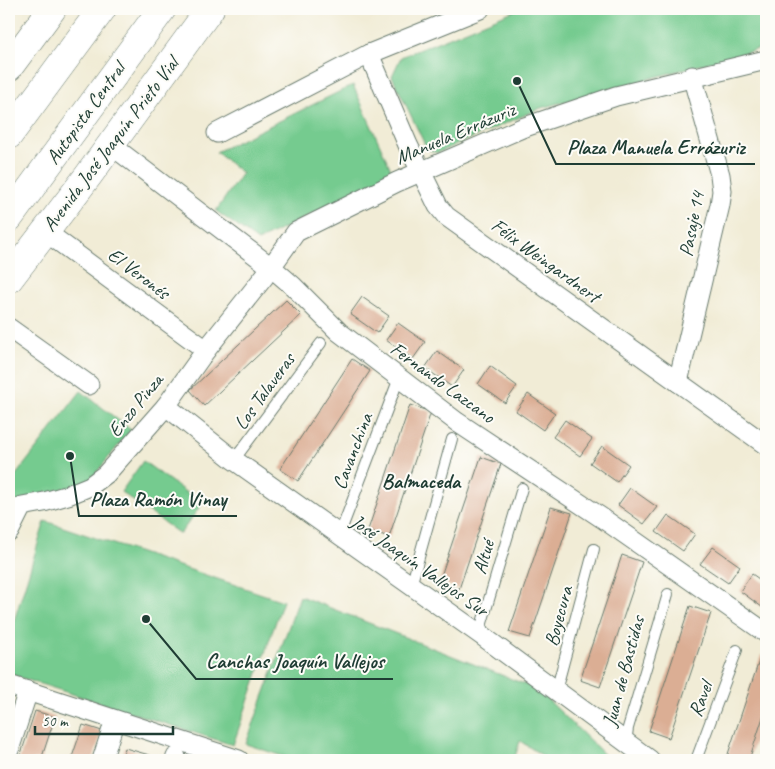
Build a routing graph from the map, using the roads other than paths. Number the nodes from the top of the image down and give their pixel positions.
1 (52, 9) edge
2 (102, 9) edge
3 (162, 9) edge
4 (210, 9) edge
5 (480, 9) edge
6 (369, 54) junction
7 (766, 60) edge
8 (9, 67) edge
9 (692, 76) junction
10 (217, 133) dead end
11 (9, 135) edge
12 (111, 145) junction
13 (421, 172) junction
14 (9, 218) edge
15 (46, 232) junction
16 (271, 267) junction
17 (9, 279) edge
18 (9, 328) edge
19 (321, 343) dead end
20 (206, 350) junction
21 (399, 378) junction
22 (678, 382) junction
23 (89, 385) dead end
24 (166, 406) junction
25 (452, 439) dead end
26 (766, 445) edge
27 (234, 460) junction
28 (522, 488) dead end
29 (9, 532) edge
30 (339, 536) junction
31 (594, 549) dead end
32 (411, 586) junction
33 (668, 594) dead end
34 (766, 633) edge
35 (481, 636) junction
36 (737, 650) dead end
37 (9, 685) edge
38 (28, 691) junction
39 (556, 691) junction
40 (115, 720) junction
41 (9, 750) edge
42 (624, 752) edge
43 (102, 760) edge
44 (239, 760) edge
45 (650, 760) edge
46 (696, 760) edge

1 - 8 main road
2 - 11 main road
3 - 14 main road, Autopista Central
4 - 12 main road, Avenida José Joaquín Prieto Vial
5 - 6 street
6 - 10 street
6 - 13 street, Félix Weingardnert
7 - 9 street, Manuela Errázuriz
9 - 13 street, Manuela Errázuriz
9 - 22 street, Pasaje 14
12 - 15 main road, Avenida José Joaquín Prieto Vial
12 - 16 street, Fernando Lazcano
13 - 16 street, Manuela Errázuriz
13 - 22 street, Félix Weingardnert
15 - 17 main road, Avenida José Joaquín Prieto Vial
15 - 20 street, El Veronés
16 - 20 street, Enzo Pinza
16 - 21 street, Fernando Lazcano
18 - 23 street
19 - 27 lane, Los Talaveras
20 - 24 street, Enzo Pinza
21 - 30 lane, Cavanchina
21 - 34 street, Fernando Lazcano
22 - 26 street, Félix Weingardnert
24 - 27 street, José Joaquín Vallejos Sur
24 - 29 street, Enzo Pinza
25 - 32 lane
27 - 30 street, José Joaquín Vallejos Sur
28 - 35 lane, Altué
30 - 32 street, José Joaquín Vallejos Sur
31 - 39 lane, Boyecura
32 - 35 street, José Joaquín Vallejos Sur
33 - 42 lane, Juan de Bastidas
35 - 39 street, José Joaquín Vallejos Sur
36 - 46 lane, Ravel
37 - 38 street
38 - 40 street
38 - 41 street
39 - 42 street, José Joaquín Vallejos Sur
40 - 43 street
40 - 44 street
42 - 45 street, José Joaquín Vallejos Sur

